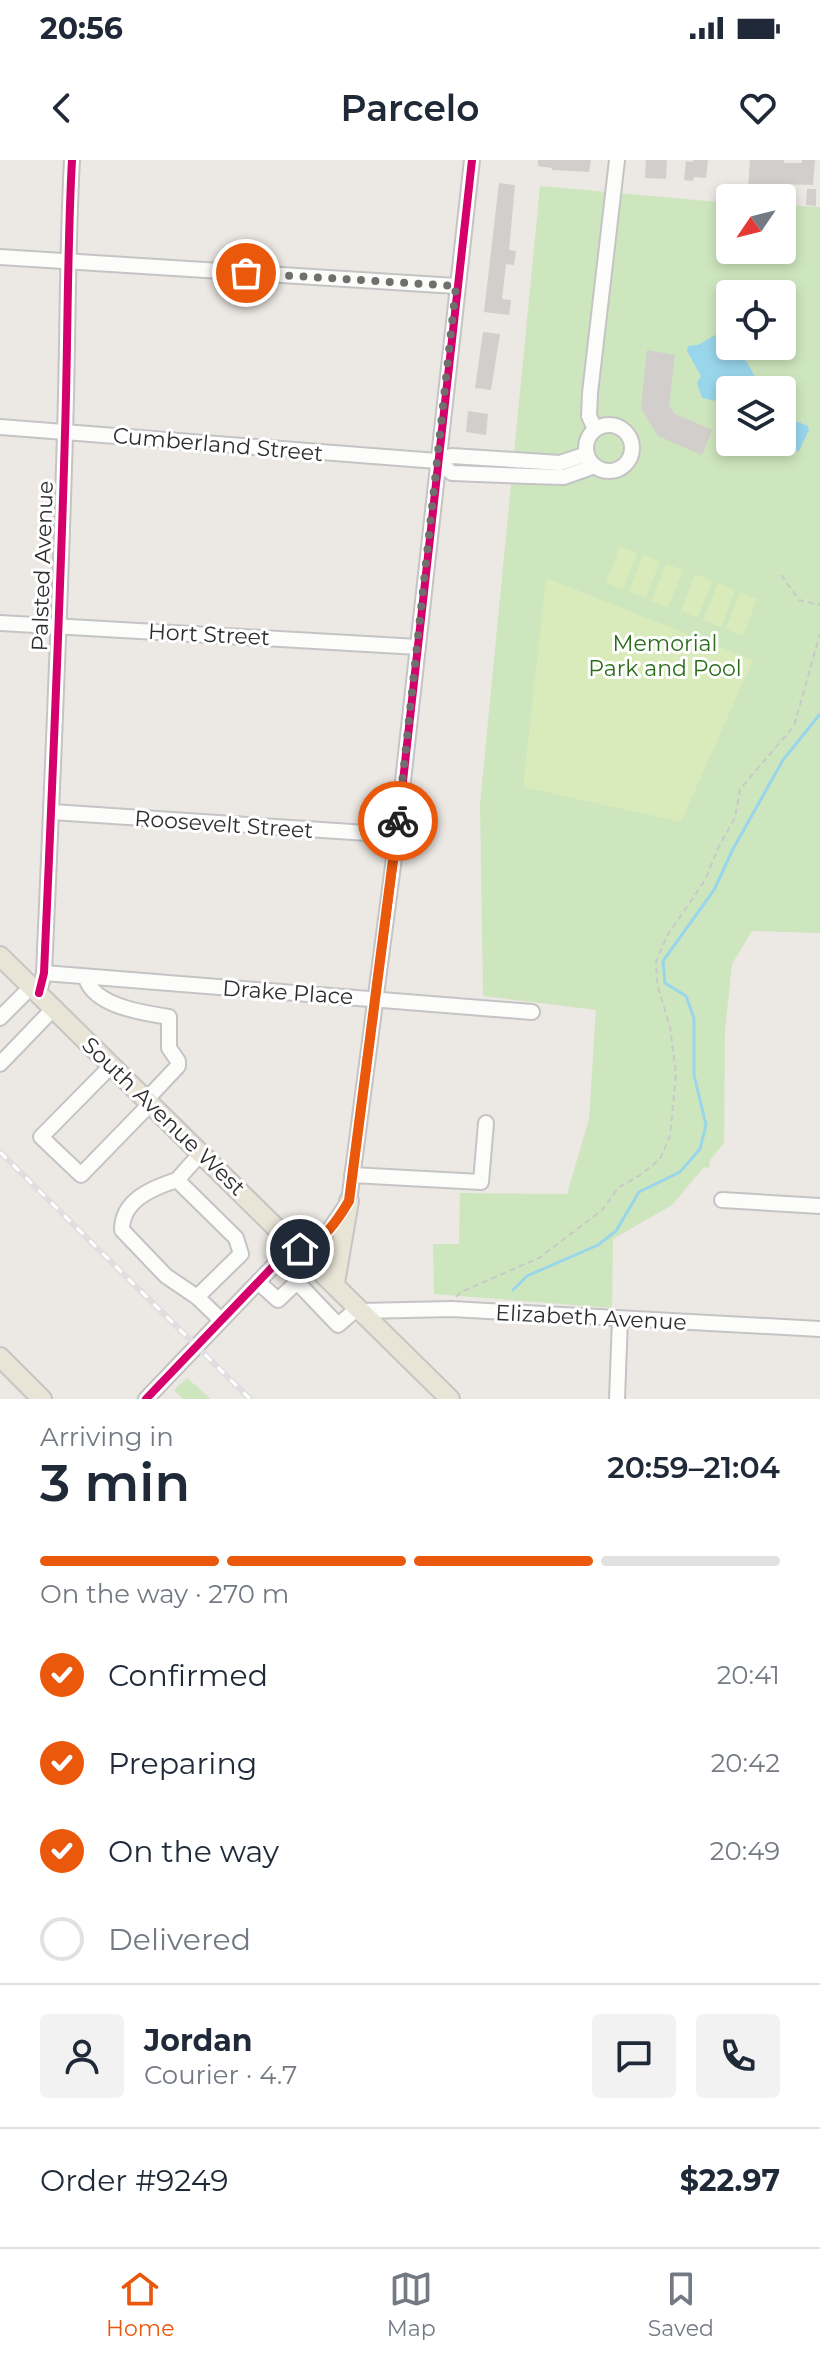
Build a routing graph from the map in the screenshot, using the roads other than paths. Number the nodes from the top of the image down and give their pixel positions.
1 (72, 160) edge
2 (472, 160) edge
3 (617, 160) edge
4 (0, 257) edge
5 (66, 261) junction
6 (456, 286) junction
7 (0, 427) edge
8 (595, 429) junction
9 (65, 431) junction
10 (591, 460) junction
11 (437, 461) junction
12 (0, 623) edge
13 (58, 625) junction
14 (418, 647) junction
15 (52, 812) junction
16 (397, 835) junction
17 (1, 960) edge
18 (86, 978) junction
19 (121, 980) junction
20 (38, 984) junction
21 (376, 999) junction
22 (127, 1007) junction
23 (54, 1008) junction
24 (532, 1012) dead end
25 (0, 1018) edge
26 (0, 1064) edge
27 (112, 1065) junction
28 (149, 1101) junction
29 (486, 1123) dead end
30 (201, 1153) junction
31 (352, 1175) junction
32 (177, 1180) junction
33 (722, 1200) dead end
34 (349, 1201) junction
35 (820, 1206) edge
36 (300, 1249) junction
37 (315, 1263) junction
38 (258, 1282) junction
39 (297, 1282) junction
40 (197, 1297) junction
41 (351, 1300) junction
42 (620, 1319) junction
43 (221, 1320) junction
44 (820, 1329) edge
45 (0, 1357) edge
46 (42, 1399) edge
47 (146, 1399) edge
48 (450, 1399) edge
49 (617, 1399) edge

1 - 5 street, Palsted Avenue
2 - 6 street
3 - 8 street
4 - 5 street
5 - 6 street
5 - 9 street, Palsted Avenue
6 - 11 street
7 - 9 street, Cumberland Street
8 - 10 street
8 - 10 street
9 - 11 street, Cumberland Street
9 - 13 street, Palsted Avenue
10 - 11 street, Cumberland Street
11 - 14 street
12 - 13 street, Hort Street
13 - 14 street, Hort Street
13 - 15 street, Palsted Avenue
14 - 16 street
15 - 16 street, Roosevelt Street
15 - 20 street, Palsted Avenue
16 - 21 street
17 - 20 main road, South Avenue West
18 - 19 street, Drake Place
18 - 20 street, Drake Place
18 - 22 street
19 - 21 street, Drake Place
19 - 22 street
20 - 23 main road, South Avenue West
20 - 25 street
21 - 24 street, Drake Place
21 - 31 street
22 - 28 street
23 - 26 street
23 - 27 main road, South Avenue West
27 - 28 main road, South Avenue West
27 - 28 street
28 - 30 main road, South Avenue West
29 - 31 street
30 - 32 street
30 - 36 main road, South Avenue West
31 - 34 street
32 - 40 street
32 - 40 street
33 - 35 street
34 - 36 street
34 - 41 main road
36 - 37 main road, South Avenue West
36 - 38 street
37 - 39 street
37 - 41 main road, South Avenue West
38 - 39 street
38 - 43 street
39 - 41 street
40 - 43 street
41 - 42 street, Elizabeth Avenue
41 - 48 main road, South Avenue West
42 - 44 street, Elizabeth Avenue
42 - 49 street
43 - 47 street
45 - 46 main road

